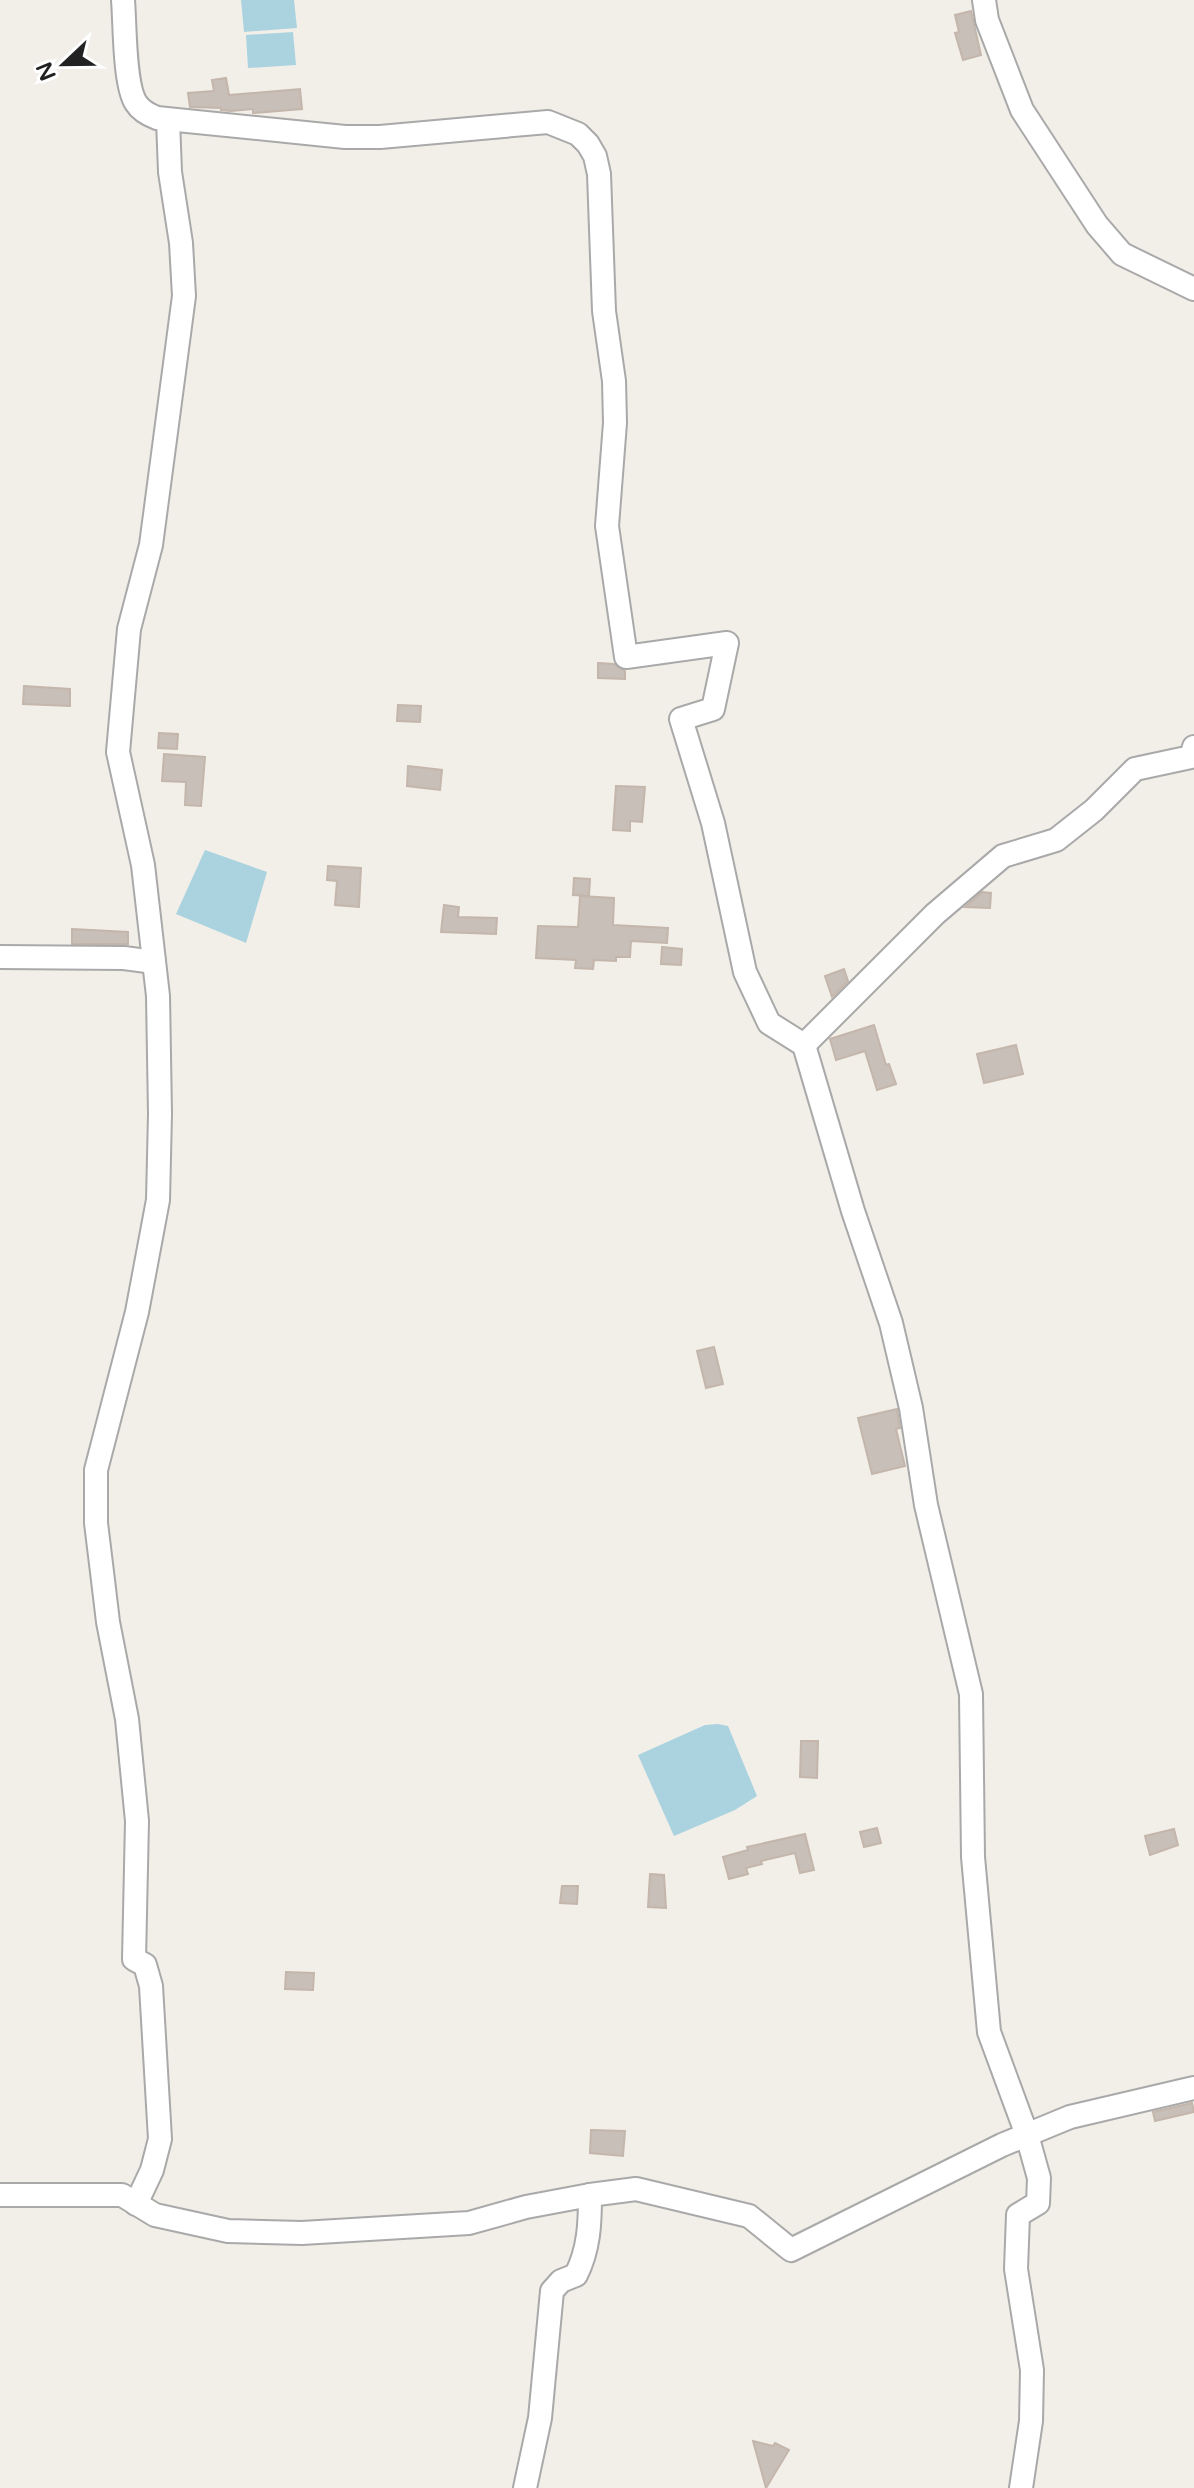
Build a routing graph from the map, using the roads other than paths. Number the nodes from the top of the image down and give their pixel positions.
1 (123, 0) edge
2 (984, 0) edge
3 (168, 120) junction
4 (1194, 289) edge
5 (1194, 747) edge
6 (0, 957) edge
7 (154, 962) junction
8 (804, 1045) junction
9 (1194, 2088) edge
10 (1027, 2135) junction
11 (0, 2195) edge
12 (590, 2195) junction
13 (136, 2204) junction
14 (525, 2488) edge
15 (1021, 2488) edge

1 - 3 street
2 - 4 street
3 - 7 street
3 - 8 street
5 - 8 street
6 - 7 street
7 - 13 street
8 - 10 street
9 - 10 street
10 - 12 street
10 - 15 street
11 - 13 street
12 - 13 street
12 - 14 street

